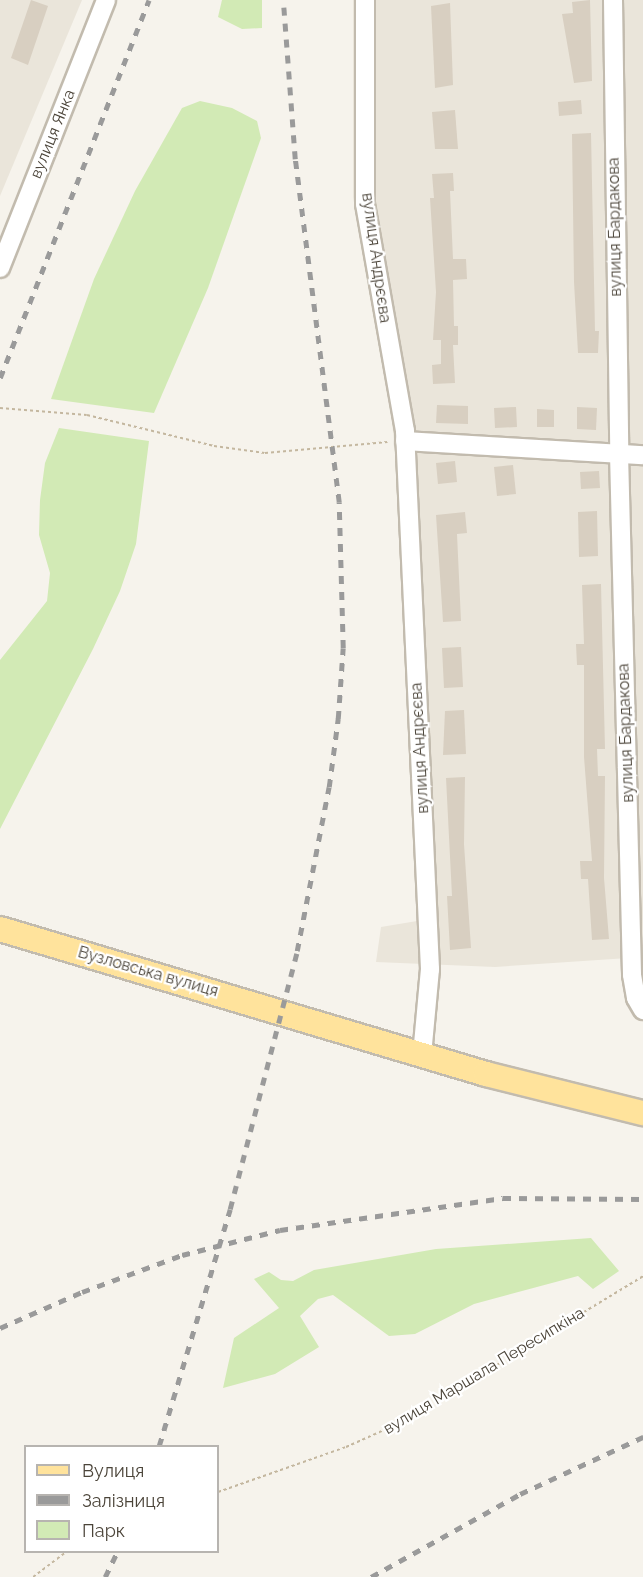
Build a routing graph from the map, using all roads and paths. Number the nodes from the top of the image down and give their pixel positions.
1 (106, 0) edge
2 (365, 0) edge
3 (613, 0) edge
4 (0, 268) edge
5 (0, 408) edge
6 (405, 441) junction
7 (619, 453) junction
8 (643, 455) edge
9 (0, 929) edge
10 (643, 1010) edge
11 (422, 1055) junction
12 (643, 1113) edge
13 (643, 1276) edge
14 (219, 1492) edge
15 (63, 1553) edge
16 (33, 1577) edge

1 - 4 street, вулиця Янка
2 - 6 street, вулиця Андрєєва
3 - 7 street, вулиця Бардакова
5 - 6 path
6 - 7 street
6 - 11 street, вулиця Андрєєва
7 - 8 street
7 - 10 street, вулиця Бардакова
9 - 11 main road, Вузловська вулиця
11 - 12 main road
13 - 14 path, вулиця Маршала Пересипкіна
15 - 16 path

